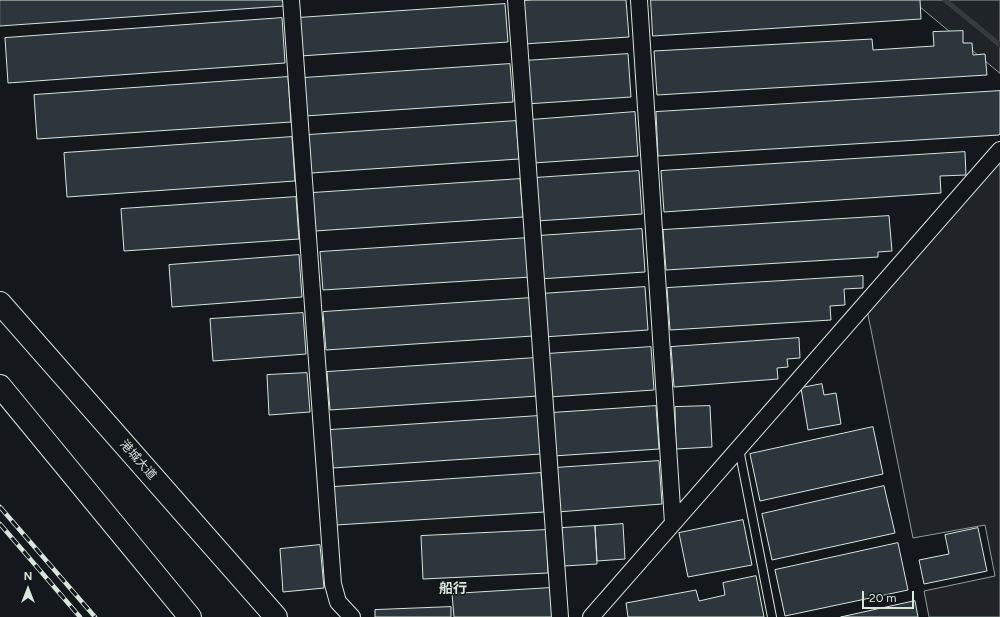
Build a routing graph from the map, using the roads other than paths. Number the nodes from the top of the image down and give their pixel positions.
1 (291, 0) edge
2 (516, 0) edge
3 (639, 0) edge
4 (1000, 150) edge
5 (0, 303) edge
6 (0, 386) edge
7 (739, 448) junction
8 (673, 523) junction
9 (190, 617) edge
10 (276, 617) edge
11 (352, 617) edge
12 (560, 617) edge
13 (591, 617) edge
14 (772, 617) edge

1 - 11 street
2 - 12 street
3 - 8 street
4 - 7 street
5 - 10 main road, 港城大道
6 - 9 main road
7 - 8 street
7 - 14 lane
8 - 13 street

